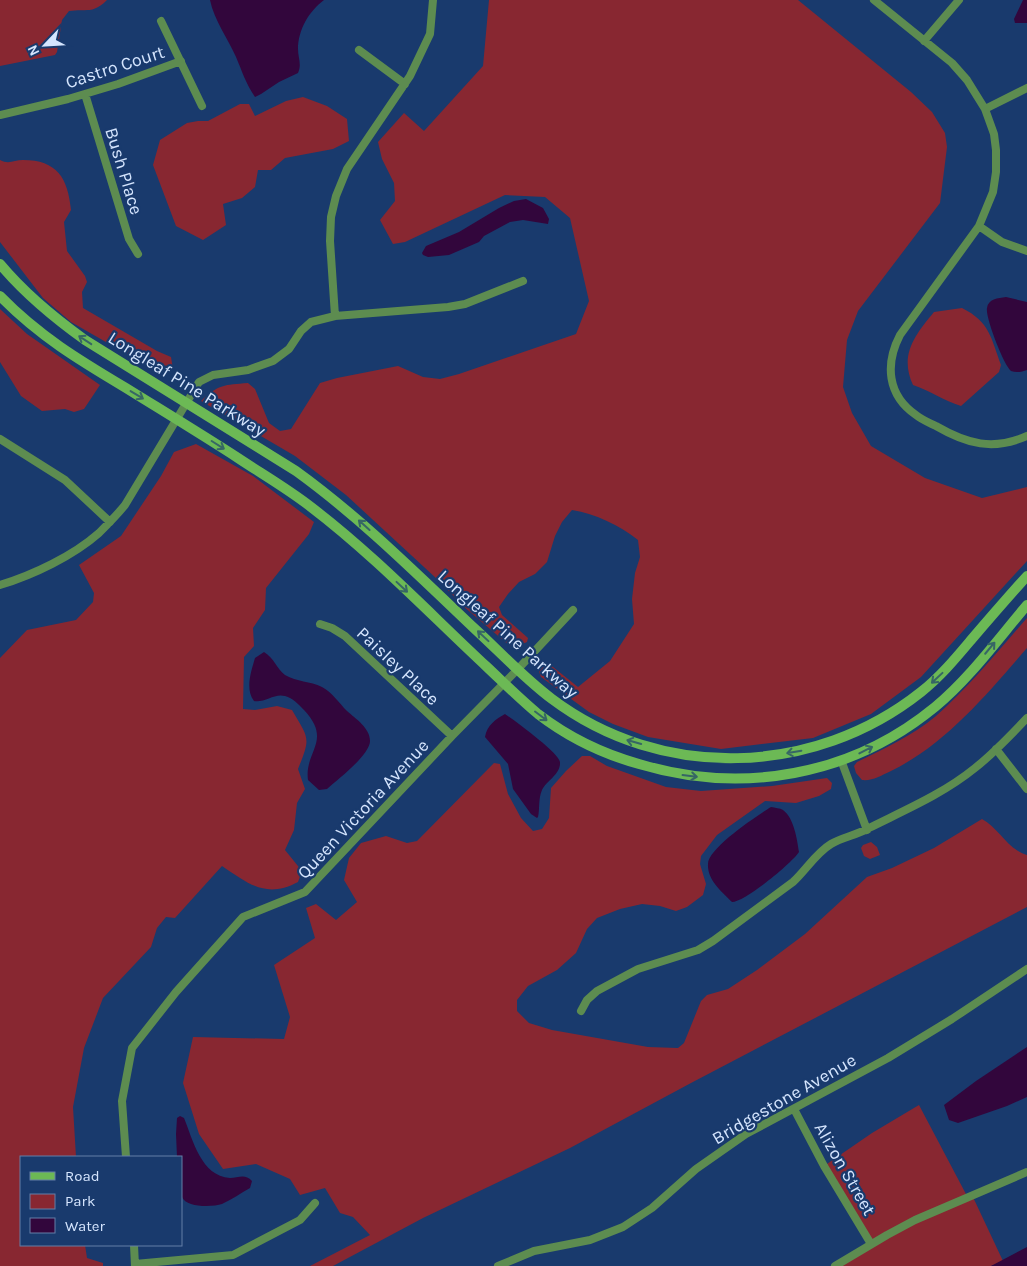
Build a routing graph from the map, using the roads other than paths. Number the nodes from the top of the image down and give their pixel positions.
1 (433, 0) edge
2 (874, 0) edge
3 (959, 0) edge
4 (161, 21) dead end
5 (924, 41) junction
6 (359, 50) dead end
7 (181, 60) junction
8 (405, 84) junction
9 (1027, 88) edge
10 (84, 94) junction
11 (202, 106) dead end
12 (985, 109) junction
13 (0, 115) edge
14 (979, 226) junction
15 (1027, 251) edge
16 (138, 254) dead end
17 (0, 264) edge
18 (523, 281) dead end
19 (0, 296) edge
20 (335, 316) junction
21 (186, 402) junction
22 (177, 419) junction
23 (1027, 436) edge
24 (0, 439) edge
25 (110, 522) junction
26 (1027, 576) edge
27 (0, 585) edge
28 (1027, 604) edge
29 (573, 610) dead end
30 (320, 624) dead end
31 (518, 670) junction
32 (505, 683) junction
33 (1027, 718) edge
34 (452, 736) junction
35 (996, 749) junction
36 (841, 760) junction
37 (1027, 789) edge
38 (867, 830) junction
39 (1027, 969) edge
40 (580, 1011) dead end
41 (794, 1109) junction
42 (126, 1156) edge
43 (1027, 1172) edge
44 (315, 1203) dead end
45 (871, 1244) junction
46 (134, 1246) edge
47 (135, 1265) edge
48 (498, 1266) edge
49 (835, 1266) edge

1 - 8 street
2 - 5 street
3 - 5 street
4 - 7 street
5 - 12 street
6 - 8 street
7 - 10 street, Castro Court
7 - 11 street
8 - 20 street
9 - 12 street
10 - 13 street, Castro Court
10 - 16 street, Bush Place
12 - 14 street
14 - 15 street
14 - 23 street
21 -> 17 main road, Longleaf Pine Parkway
18 - 20 street
19 -> 22 main road, Longleaf Pine Parkway
20 - 21 street
21 - 22 street
31 -> 21 main road, Longleaf Pine Parkway
22 - 25 street
22 -> 32 main road, Longleaf Pine Parkway
24 - 25 street
25 - 27 street
26 -> 31 main road, Longleaf Pine Parkway
36 -> 28 main road, Longleaf Pine Parkway
29 - 31 street, Queen Victoria Avenue
30 - 34 street, Paisley Place
31 - 32 street, Queen Victoria Avenue
32 - 34 street, Queen Victoria Avenue
32 -> 36 main road, Longleaf Pine Parkway
33 - 35 street
34 - 42 street, Queen Victoria Avenue
35 - 37 street
35 - 38 street
36 - 38 street
38 - 40 street
39 - 41 street, Bridgestone Avenue
41 - 45 street, Alizon Street
41 - 48 street, Bridgestone Avenue
43 - 45 street
44 - 47 street
45 - 49 street
46 - 47 street

